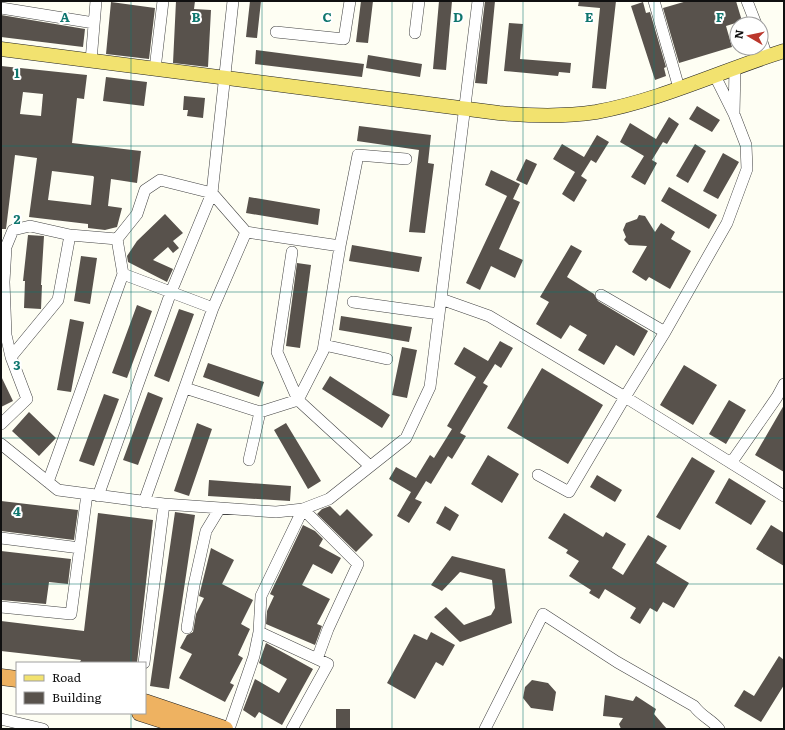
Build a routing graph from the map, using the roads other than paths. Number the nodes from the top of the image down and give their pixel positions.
1 (96, 1) edge
2 (163, 1) edge
3 (233, 1) edge
4 (350, 1) edge
5 (419, 1) edge
6 (478, 1) edge
7 (654, 1) edge
8 (747, 1) edge
9 (1, 8) edge
10 (753, 16) edge
11 (94, 23) junction
12 (276, 32) dead end
13 (415, 33) dead end
14 (1, 49) edge
15 (784, 52) edge
16 (768, 56) edge
17 (769, 56) edge
18 (91, 60) junction
19 (735, 68) junction
20 (155, 69) junction
21 (715, 76) junction
22 (225, 77) junction
23 (679, 88) junction
24 (464, 109) junction
25 (734, 114) junction
26 (406, 160) dead end
27 (212, 193) junction
28 (246, 232) junction
29 (70, 235) junction
30 (117, 239) junction
31 (340, 246) junction
32 (292, 252) dead end
33 (123, 274) junction
34 (171, 292) junction
35 (601, 295) dead end
36 (441, 299) junction
37 (353, 302) dead end
38 (213, 308) junction
39 (439, 314) junction
40 (665, 332) junction
41 (324, 345) junction
42 (11, 357) junction
43 (387, 359) dead end
44 (784, 384) edge
45 (185, 388) junction
46 (625, 397) junction
47 (782, 399) edge
48 (298, 400) junction
49 (260, 412) junction
50 (1, 424) edge
51 (1, 444) edge
52 (249, 460) dead end
53 (734, 465) junction
54 (370, 466) junction
55 (538, 475) dead end
56 (48, 482) junction
57 (93, 495) junction
58 (784, 496) edge
59 (144, 502) junction
60 (164, 504) junction
61 (220, 508) junction
62 (303, 509) junction
63 (1, 538) edge
64 (80, 548) junction
65 (1, 607) edge
66 (187, 628) dead end
67 (259, 632) junction
68 (317, 659) junction
69 (144, 662) edge
70 (1, 676) edge
71 (16, 679) edge
72 (1, 686) edge
73 (16, 688) edge
74 (146, 702) edge
75 (143, 714) edge
76 (701, 716) junction
77 (1, 719) edge
78 (36, 728) edge
79 (190, 729) edge
80 (224, 729) edge
81 (229, 729) edge
82 (292, 729) edge
83 (485, 729) edge
84 (704, 729) edge
85 (719, 729) edge

1 - 11 street
2 - 20 street
3 - 22 street
4 - 12 street
5 - 13 street
6 - 24 street
7 - 23 street
8 - 10 street
9 - 11 street
11 - 18 street
14 - 18 main road
15 - 17 main road
16 - 19 main road
18 - 20 main road
19 - 21 main road
19 - 25 street
20 - 22 main road
21 - 23 main road
21 - 25 street
22 - 24 main road
22 - 27 street
23 - 24 main road
24 - 36 street
25 - 40 street
26 - 31 street
27 - 28 street
27 - 30 street
27 - 34 street
28 - 31 street
28 - 38 street
29 - 30 street
29 - 42 street
29 - 42 street
30 - 33 street
31 - 41 street
32 - 48 street
33 - 34 street
33 - 56 street
34 - 38 street
34 - 57 street
35 - 40 street
36 - 39 street
36 - 46 street
37 - 39 street
38 - 45 street
39 - 54 street
40 - 46 street
41 - 43 street
41 - 48 street
42 - 50 street
44 - 47 street
45 - 49 street
45 - 59 street
46 - 53 street
46 - 55 street
47 - 53 street
48 - 49 street
48 - 54 street
49 - 52 street
51 - 56 street
53 - 58 street
54 - 62 street
56 - 57 street
57 - 59 street
57 - 64 street
59 - 60 street
60 - 61 street
60 - 69 street
61 - 62 street
61 - 66 street
62 - 67 street
62 - 68 street
63 - 64 street
64 - 65 street
67 - 68 street
67 - 81 street
68 - 82 street
70 - 71 highway
72 - 73 highway
74 - 80 highway
75 - 79 highway
76 - 83 street
76 - 84 street
76 - 85 street
77 - 78 street

